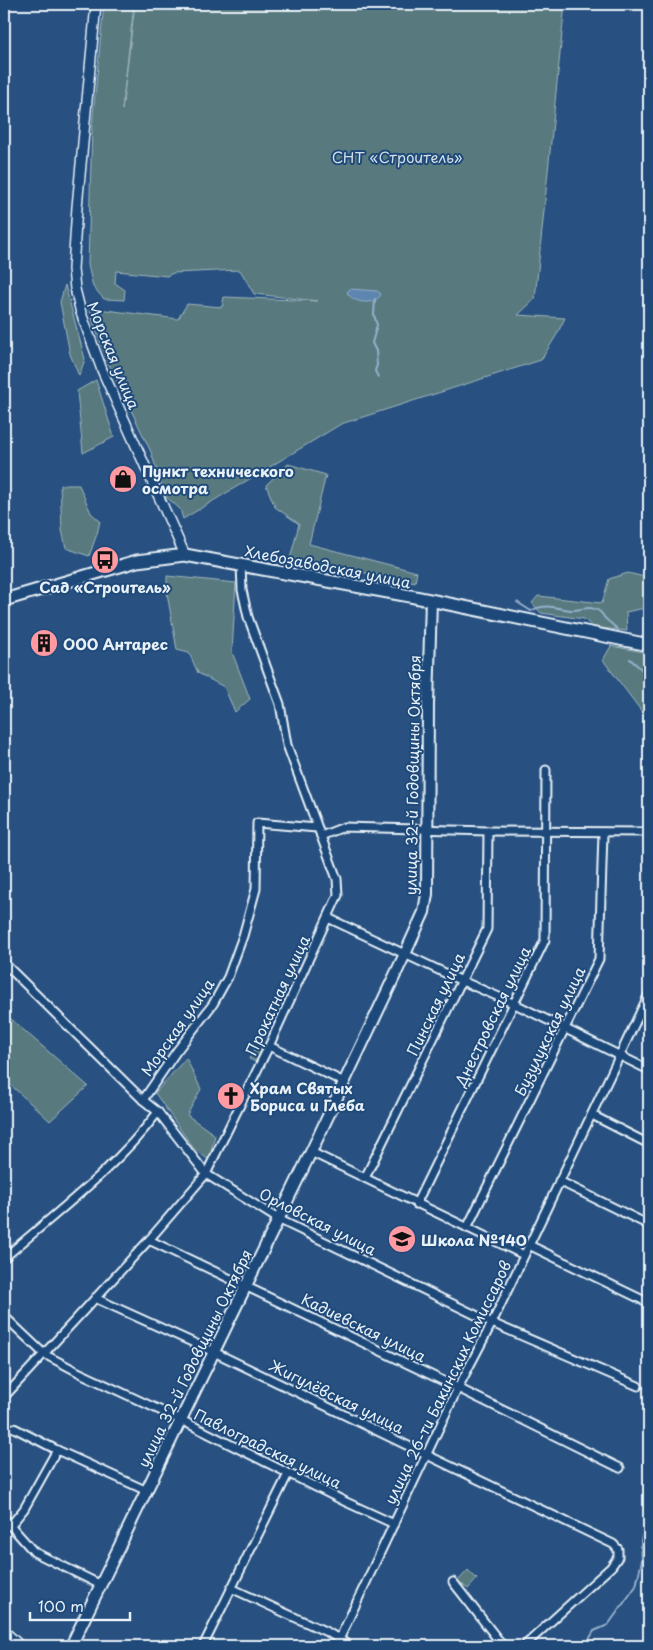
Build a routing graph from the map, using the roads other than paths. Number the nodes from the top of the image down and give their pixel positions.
1 (96, 4) edge
2 (185, 555) junction
3 (241, 564) junction
4 (4, 600) edge
5 (431, 600) junction
6 (649, 645) edge
7 (546, 770) dead end
8 (318, 828) junction
9 (427, 828) junction
10 (488, 831) junction
11 (546, 831) junction
12 (603, 832) junction
13 (649, 832) edge
14 (321, 836) junction
15 (328, 918) junction
16 (405, 954) junction
17 (4, 963) edge
18 (462, 981) junction
19 (649, 994) edge
20 (515, 1004) junction
21 (565, 1028) junction
22 (269, 1046) junction
23 (619, 1056) junction
24 (649, 1070) edge
25 (344, 1082) junction
26 (143, 1100) junction
27 (158, 1112) junction
28 (592, 1115) junction
29 (649, 1144) edge
30 (311, 1152) junction
31 (206, 1174) junction
32 (365, 1178) junction
33 (559, 1181) junction
34 (416, 1204) junction
35 (278, 1219) junction
36 (649, 1225) edge
37 (467, 1228) junction
38 (149, 1240) junction
39 (529, 1245) junction
40 (524, 1255) junction
41 (4, 1258) edge
42 (246, 1285) junction
43 (95, 1298) junction
44 (649, 1303) edge
45 (4, 1316) edge
46 (492, 1322) junction
47 (214, 1352) junction
48 (44, 1354) junction
49 (638, 1386) dead end
50 (458, 1388) junction
51 (4, 1397) edge
52 (181, 1420) junction
53 (14, 1428) dead end
54 (57, 1450) junction
55 (427, 1455) junction
56 (620, 1468) dead end
57 (288, 1474) junction
58 (147, 1490) junction
59 (4, 1518) edge
60 (394, 1524) junction
61 (10, 1526) junction
62 (453, 1582) dead end
63 (101, 1585) junction
64 (231, 1588) junction
65 (4, 1632) edge
66 (337, 1643) edge
67 (20, 1646) edge
68 (71, 1646) edge
69 (203, 1646) edge
70 (350, 1646) edge
71 (503, 1646) edge
72 (524, 1646) edge

1 - 2 street, Морская улица
2 - 3 main road, Хлебозаводская улица
2 - 4 main road, Хлебозаводская улица
3 - 5 main road, Хлебозаводская улица
3 - 8 street, Прокатная улица
5 - 6 main road, Хлебозаводская улица
5 - 9 main road, улица 32-й Годовщины Октября
7 - 11 street, Днестровская улица
8 - 14 street, Прокатная улица
8 - 26 street, Морская улица
9 - 10 street
9 - 14 street
9 - 16 main road, улица 32-й Годовщины Октября
10 - 11 street
10 - 18 street, Пинская улица
11 - 12 street
11 - 20 street, Днестровская улица
12 - 13 street
12 - 21 street, Бузулукская улица
14 - 15 street, Прокатная улица
15 - 16 street
15 - 22 street, Прокатная улица
16 - 18 street
16 - 25 main road, улица 32-й Годовщины Октября
17 - 26 street
18 - 20 street
18 - 32 street, Пинская улица
19 - 23 street, улица 26-ти Бакинских Комиссаров
20 - 21 street
20 - 34 street, Днестровская улица
21 - 23 street
21 - 37 street, Бузулукская улица
22 - 25 street
22 - 31 street, Прокатная улица
23 - 24 street
23 - 28 street, улица 26-ти Бакинских Комиссаров
25 - 30 main road, улица 32-й Годовщины Октября
26 - 27 street
27 - 31 street
27 - 41 street
28 - 29 street
28 - 33 street, улица 26-ти Бакинских Комиссаров
30 - 32 street
30 - 35 main road, улица 32-й Годовщины Октября
31 - 35 street, Орловская улица
31 - 38 street, Прокатная улица
32 - 34 street
33 - 36 street
33 - 39 street, улица 26-ти Бакинских Комиссаров
34 - 37 street
35 - 42 main road, улица 32-й Годовщины Октября
35 - 46 street, Орловская улица
37 - 40 street
38 - 42 street, Кадиевская улица
38 - 43 street, Прокатная улица
39 - 40 street, улица 26-ти Бакинских Комиссаров
39 - 44 street
40 - 46 street, улица 26-ти Бакинских Комиссаров
42 - 47 main road, улица 32-й Годовщины Октября
42 - 50 street, Кадиевская улица
43 - 47 street, Жигулёвская улица
43 - 48 street, Прокатная улица
45 - 48 street, Павлоградская улица
46 - 49 street, Орловская улица
46 - 50 street, улица 26-ти Бакинских Комиссаров
47 - 52 main road, улица 32-й Годовщины Октября
47 - 55 street, Жигулёвская улица
48 - 51 street, Прокатная улица
48 - 52 street, Павлоградская улица
50 - 55 street, улица 26-ти Бакинских Комиссаров
50 - 56 street, Кадиевская улица
52 - 57 street, Павлоградская улица
52 - 58 main road, улица 32-й Годовщины Октября
53 - 54 street
54 - 58 street
54 - 61 street
55 - 60 street, улица 26-ти Бакинских Комиссаров
55 - 72 street, Жигулёвская улица
57 - 60 street, Павлоградская улица
57 - 64 street
58 - 63 main road, улица 32-й Годовщины Октября
59 - 61 street
60 - 66 street, улица 26-ти Бакинских Комиссаров
61 - 63 street
62 - 71 street
63 - 68 main road, улица 32-й Годовщины Октября
64 - 66 street
64 - 69 street
65 - 67 street
66 - 70 street

